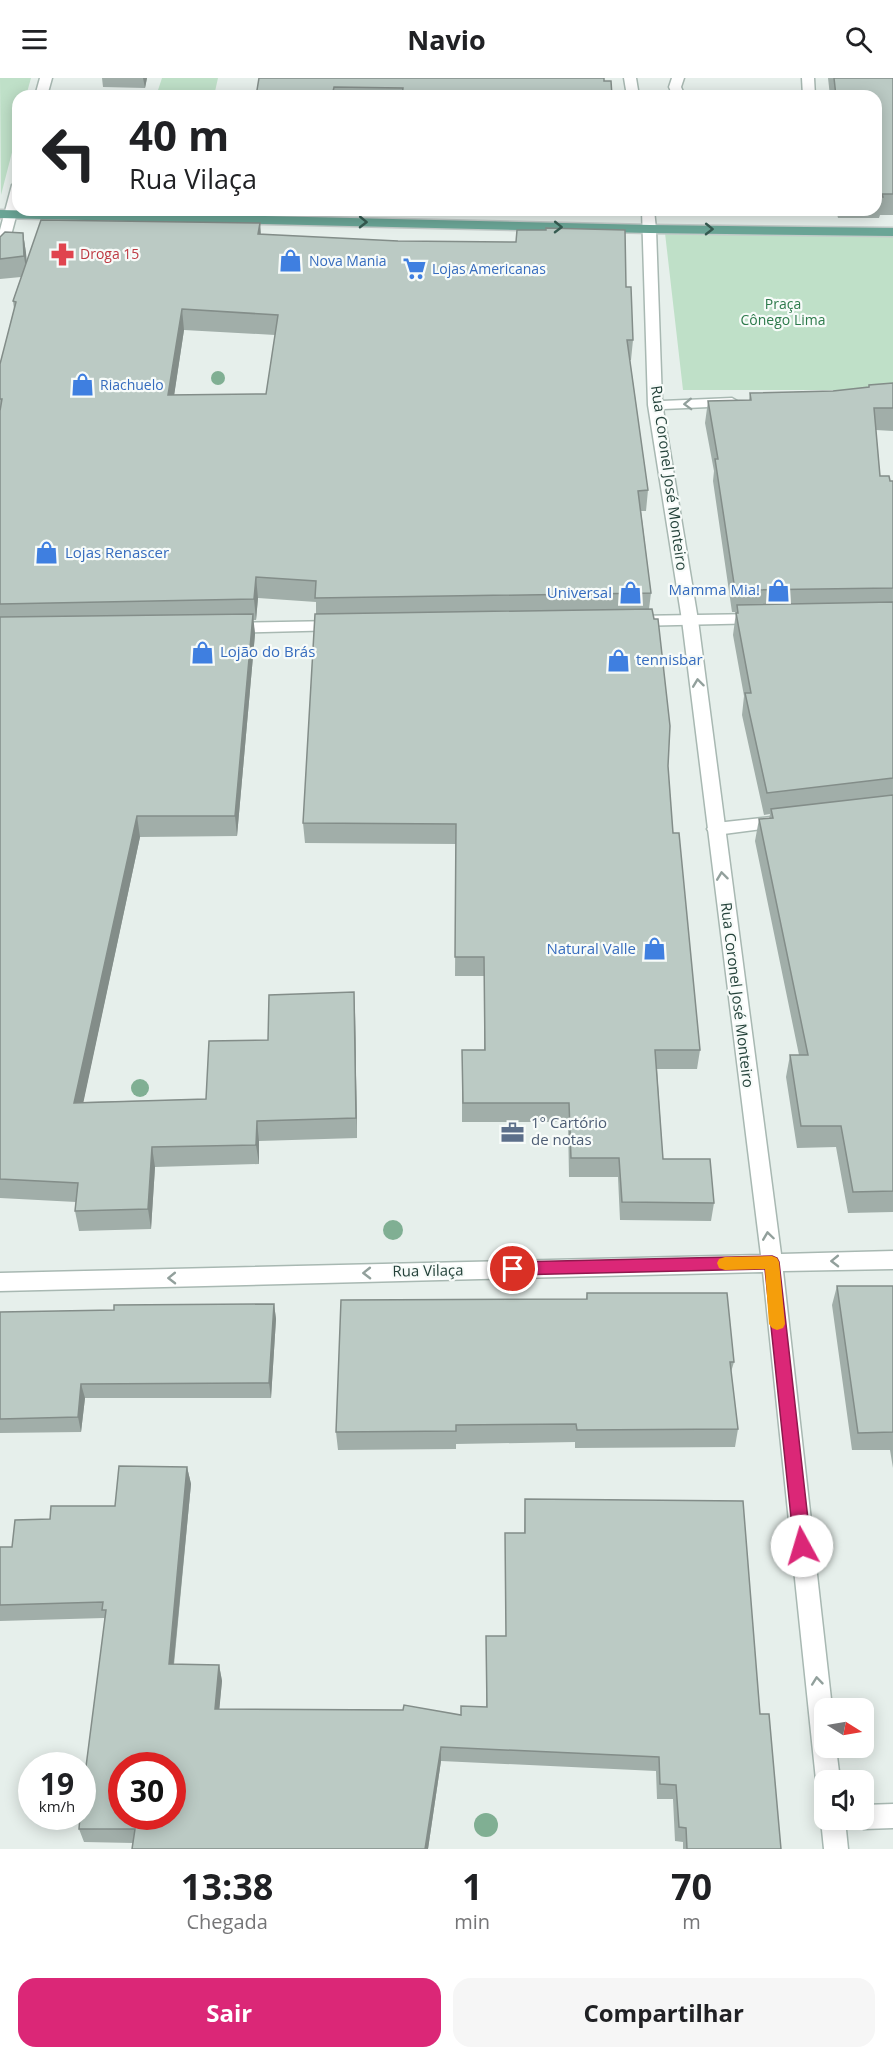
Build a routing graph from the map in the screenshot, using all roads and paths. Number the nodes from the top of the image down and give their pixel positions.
1 (12, 198) edge
2 (5, 214) edge
3 (91, 216) edge
4 (649, 216) edge
5 (650, 229) junction
6 (893, 232) edge
7 (0, 254) edge
8 (750, 401) edge
9 (655, 405) junction
10 (774, 619) edge
11 (690, 620) junction
12 (619, 621) edge
13 (357, 626) edge
14 (214, 628) edge
15 (799, 819) edge
16 (716, 829) junction
17 (893, 1260) edge
18 (772, 1262) junction
19 (0, 1282) edge
20 (827, 1770) edge
21 (893, 1816) edge
22 (874, 1817) edge
23 (834, 1830) edge
24 (836, 1849) edge

1 - 2 street
2 - 7 street
3 -> 5 main road
4 - 5 street, Rua Coronel José Monteiro
5 -> 6 main road
5 - 9 street, Rua Coronel José Monteiro
8 -> 9 street
9 - 11 street, Rua Coronel José Monteiro
10 - 11 street
11 - 12 street
16 -> 11 street, Rua Coronel José Monteiro
13 - 14 street
15 - 16 street
18 -> 16 street, Rua Coronel José Monteiro
17 -> 18 street, Rua Vilaça
18 -> 19 street, Rua Vilaça
20 -> 18 street, Rua Coronel José Monteiro
21 - 22 street
23 - 24 street

